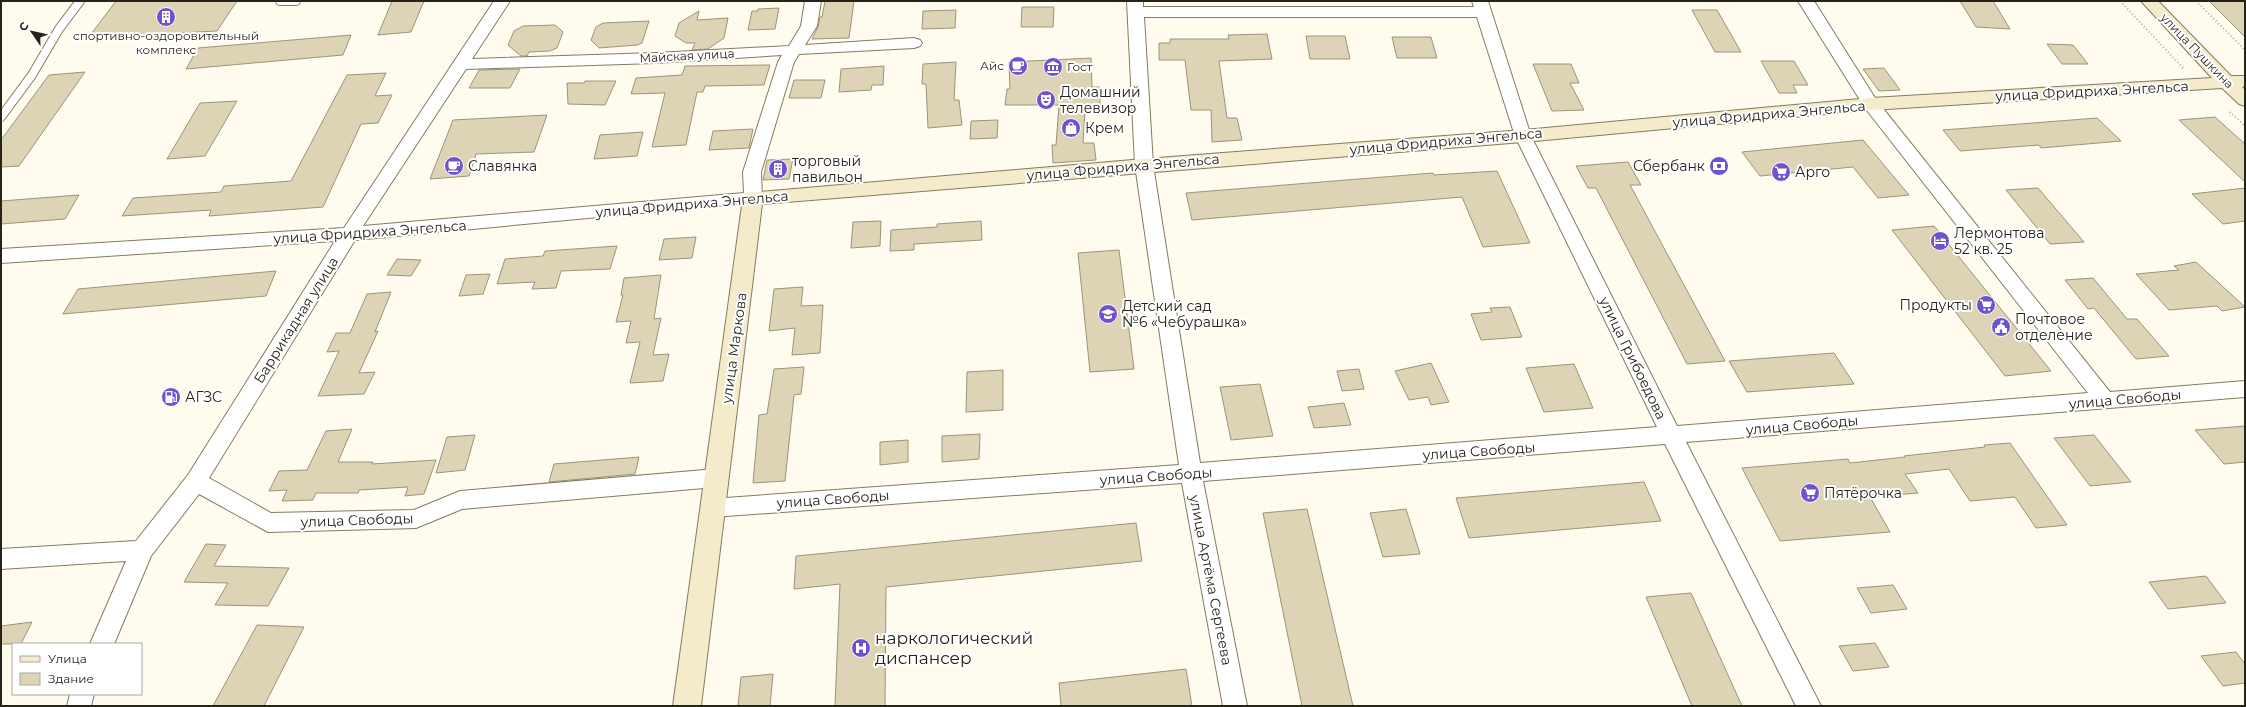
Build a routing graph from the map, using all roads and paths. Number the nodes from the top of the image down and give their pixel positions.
1 (80, 1) edge
2 (280, 1) edge
3 (296, 1) edge
4 (502, 1) edge
5 (813, 1) edge
6 (1806, 1) edge
7 (2120, 1) edge
8 (2149, 1) edge
9 (2196, 1) edge
10 (1135, 6) edge
11 (1482, 7) edge
12 (914, 43) dead end
13 (794, 49) junction
14 (2245, 50) edge
15 (460, 64) junction
16 (2245, 81) edge
17 (2226, 83) junction
18 (2201, 85) junction
19 (2245, 100) edge
20 (1871, 104) junction
21 (2226, 108) dead end
22 (1, 117) edge
23 (2245, 126) edge
24 (1523, 136) junction
25 (1144, 165) junction
26 (753, 198) junction
27 (350, 234) junction
28 (1, 256) edge
29 (2245, 389) edge
30 (2105, 400) junction
31 (1672, 436) junction
32 (1191, 473) junction
33 (716, 478) junction
34 (196, 481) junction
35 (712, 508) junction
36 (142, 550) junction
37 (1, 559) edge
38 (102, 643) edge
39 (82, 695) edge
40 (79, 706) edge
41 (687, 706) edge
42 (1235, 706) edge
43 (1809, 706) edge

1 - 22 lane
2 - 3 lane
4 - 15 street, Баррикадная улица
5 - 13 street, улица Маркова
6 - 20 street
7 - 18 path
8 - 17 street, улица Пушкина
9 - 14 path
10 - 11 street
10 - 25 street, улица Артёма Сергеева
11 - 24 street, улица Грибоедова
12 - 13 street, Майская улица
13 - 15 street, Майская улица
13 - 26 street, улица Маркова
15 - 27 street, Баррикадная улица
16 - 17 street, улица Фридриха Энгельса
17 - 18 street, улица Фридриха Энгельса
17 - 19 street, улица Пушкина
18 - 20 street, улица Фридриха Энгельса
20 - 24 street, улица Фридриха Энгельса
20 - 30 street
21 - 23 path
24 - 25 street, улица Фридриха Энгельса
24 - 31 street, улица Грибоедова
25 - 26 street, улица Фридриха Энгельса
25 - 32 street, улица Артёма Сергеева
26 - 27 street, улица Фридриха Энгельса
26 - 33 street, улица Маркова
27 - 28 street, улица Фридриха Энгельса
27 - 34 street, Баррикадная улица
29 - 30 street, улица Свободы
30 - 31 street, улица Свободы
31 - 32 street, улица Свободы
31 - 43 street, улица Грибоедова
32 - 35 street, улица Свободы
32 - 42 street, улица Артёма Сергеева
33 - 34 street, улица Свободы
33 - 35 street, улица Маркова
34 - 36 street, Баррикадная улица
35 - 41 street, улица Маркова
36 - 37 street
36 - 38 street, Баррикадная улица
39 - 40 street

